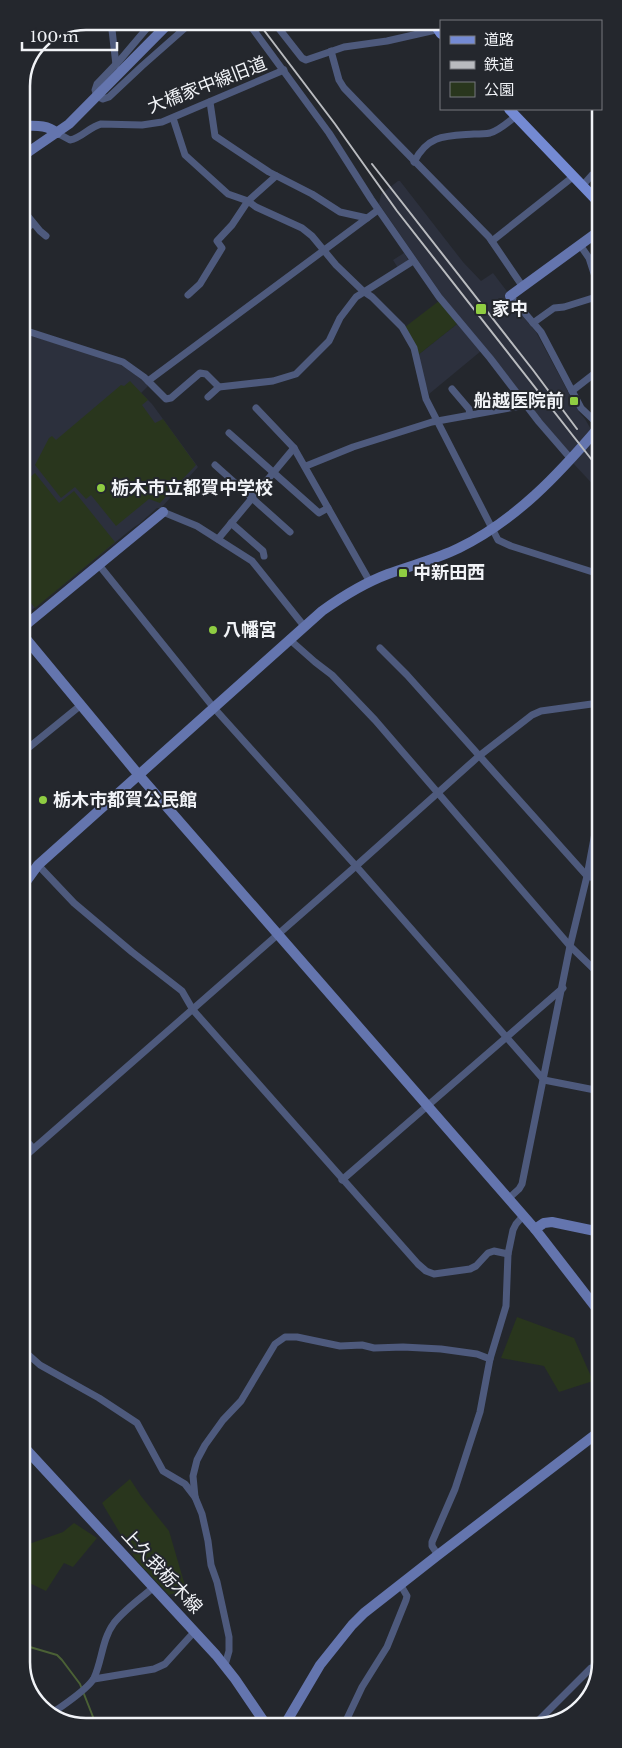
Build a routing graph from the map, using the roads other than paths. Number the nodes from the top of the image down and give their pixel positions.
1 (112, 30) edge
2 (145, 30) edge
3 (162, 30) edge
4 (183, 30) edge
5 (254, 30) edge
6 (280, 30) edge
7 (430, 30) edge
8 (331, 51) junction
9 (116, 65) junction
10 (284, 70) junction
11 (97, 96) junction
12 (210, 102) junction
13 (513, 112) edge
14 (173, 118) junction
15 (30, 126) edge
16 (57, 133) junction
17 (30, 152) edge
18 (414, 162) junction
19 (592, 175) edge
20 (276, 176) junction
21 (574, 176) junction
22 (583, 185) junction
23 (592, 195) edge
24 (248, 201) junction
25 (378, 210) junction
26 (367, 218) junction
27 (30, 219) edge
28 (33, 223) junction
29 (30, 226) edge
30 (46, 236) dead end
31 (592, 236) edge
32 (492, 241) junction
33 (580, 245) junction
34 (323, 251) junction
35 (413, 261) junction
36 (592, 270) edge
37 (523, 287) junction
38 (363, 291) junction
39 (188, 295) dead end
40 (510, 296) joint
41 (592, 297) edge
42 (533, 323) junction
43 (30, 332) edge
44 (592, 375) edge
45 (148, 382) junction
46 (219, 386) junction
47 (452, 389) dead end
48 (572, 391) junction
49 (208, 397) dead end
50 (526, 405) junction
51 (256, 408) dead end
52 (470, 415) junction
53 (592, 419) edge
54 (438, 420) junction
55 (229, 433) dead end
56 (592, 434) edge
57 (294, 448) junction
58 (571, 460) junction
59 (215, 465) dead end
60 (306, 466) junction
61 (274, 472) junction
62 (251, 498) junction
63 (328, 508) junction
64 (163, 512) joint
65 (231, 523) junction
66 (493, 530) junction
67 (290, 532) dead end
68 (218, 539) junction
69 (264, 556) dead end
70 (99, 565) junction
71 (592, 572) edge
72 (370, 582) junction
73 (30, 621) edge
74 (304, 626) junction
75 (289, 640) junction
76 (30, 644) edge
77 (380, 648) dead end
78 (592, 704) edge
79 (81, 705) junction
80 (214, 708) junction
81 (30, 746) edge
82 (479, 756) junction
83 (138, 774) junction
84 (438, 792) junction
85 (592, 849) edge
86 (38, 865) junction
87 (356, 866) junction
88 (30, 876) edge
89 (587, 876) junction
90 (592, 878) edge
91 (277, 935) junction
92 (570, 946) junction
93 (592, 967) edge
94 (562, 988) junction
95 (193, 1010) junction
96 (504, 1037) junction
97 (544, 1080) junction
98 (592, 1089) edge
99 (427, 1106) junction
100 (30, 1144) edge
101 (33, 1148) junction
102 (30, 1151) edge
103 (342, 1180) junction
104 (508, 1199) junction
105 (523, 1216) junction
106 (535, 1229) junction
107 (592, 1230) edge
108 (508, 1254) junction
109 (592, 1303) edge
110 (30, 1356) edge
111 (490, 1359) junction
112 (592, 1437) edge
113 (30, 1454) edge
114 (195, 1498) junction
115 (438, 1555) junction
116 (400, 1584) junction
117 (154, 1587) junction
118 (196, 1632) junction
119 (225, 1665) junction
120 (592, 1668) edge
121 (94, 1679) junction
122 (58, 1710) edge
123 (261, 1718) edge
124 (288, 1718) edge
125 (347, 1718) edge
126 (540, 1718) edge

1 - 9 street
2 - 9 street
3 - 11 street
4 - 11 street
5 - 10 street
6 - 8 street
7 - 8 street
8 - 18 street
9 - 11 street
10 - 12 street, 大橋家中線旧道
10 - 25 street
11 - 16 street
12 - 14 street, 大橋家中線旧道
12 - 20 street
13 - 18 street
13 - 21 main road
14 - 16 street, 大橋家中線旧道
14 - 24 street
15 - 16 street
16 - 17 street
18 - 32 street
19 - 22 street
20 - 24 street
20 - 26 street
21 - 22 main road
21 - 32 street
22 - 23 main road
24 - 34 street
24 - 39 street
25 - 26 street
25 - 35 street
26 - 34 street
27 - 28 street
28 - 29 street
28 - 30 street
31 - 33 street
32 - 37 street
33 - 36 street
33 - 37 street
34 - 38 street
34 - 45 street
35 - 38 street
35 - 50 street
37 - 40 street
38 - 46 street
38 - 54 street
40 - 42 street
41 - 42 street
42 - 48 street
43 - 45 street
44 - 48 street
45 - 46 street
46 - 49 street
47 - 52 street
48 - 53 street
50 - 52 street
50 - 58 street
51 - 57 street
52 - 54 street
54 - 60 street
54 - 66 street
55 - 61 street
56 - 58 street
57 - 60 street
57 - 61 street
58 - 66 street
59 - 62 street
60 - 63 street
61 - 62 street
61 - 63 street
62 - 65 street
62 - 67 street
63 - 72 street
64 - 68 street
64 - 70 street
65 - 68 street
65 - 69 street
66 - 71 street
66 - 72 street
68 - 74 street
70 - 73 street
70 - 80 street
72 - 74 street
74 - 75 street
75 - 80 street
75 - 84 street
76 - 79 street
77 - 82 street
78 - 82 street
79 - 81 street
79 - 83 street
80 - 83 street
80 - 87 street
82 - 84 street
82 - 89 street
83 - 86 street
83 - 91 street
84 - 87 street
84 - 92 street
85 - 89 street
86 - 88 street
86 - 95 street
87 - 91 street
87 - 96 street
89 - 90 street
89 - 92 street
91 - 95 street
91 - 99 street
92 - 93 street
92 - 94 street
94 - 96 street
94 - 97 street
95 - 101 street
95 - 103 street
96 - 97 street
96 - 99 street
97 - 98 street
97 - 104 street
99 - 103 street
99 - 104 street
100 - 101 street
101 - 102 street
103 - 108 street
104 - 105 street
105 - 106 street
105 - 108 street
106 - 107 street
106 - 109 street
108 - 111 street
110 - 114 street
111 - 114 street
111 - 115 street
112 - 115 street
113 - 117 street, 上久我栃木線
114 - 119 street
115 - 116 street
116 - 124 street
116 - 125 street
117 - 118 street, 上久我栃木線
117 - 121 street
118 - 119 street, 上久我栃木線
118 - 121 street
119 - 123 street, 上久我栃木線
120 - 126 street
121 - 122 street

